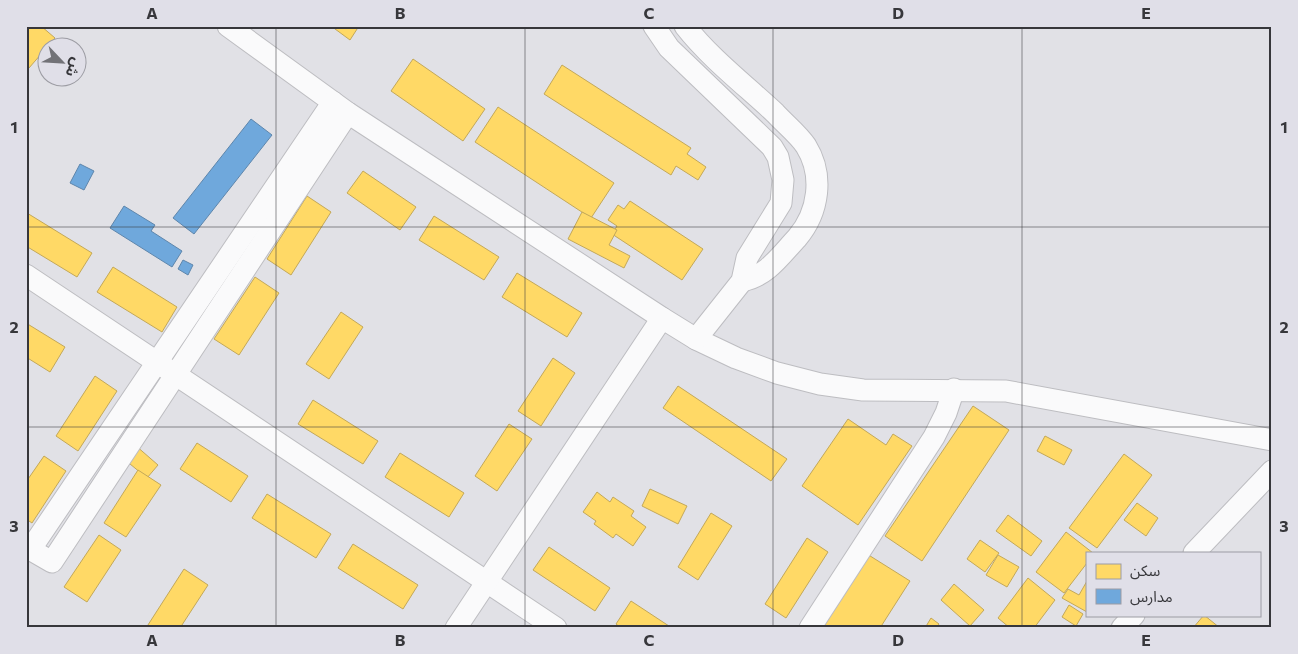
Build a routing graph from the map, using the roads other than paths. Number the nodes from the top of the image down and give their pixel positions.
1 (228, 26) edge
2 (654, 26) edge
3 (685, 26) edge
4 (341, 107) junction
5 (26, 275) edge
6 (742, 281) junction
7 (662, 318) junction
8 (696, 339) junction
9 (158, 362) junction
10 (176, 375) junction
11 (954, 389) junction
12 (1272, 440) edge
13 (1272, 471) edge
14 (28, 548) edge
15 (1195, 552) edge
16 (487, 582) junction
17 (1133, 616) edge
18 (456, 628) edge
19 (556, 628) edge
20 (810, 628) edge
21 (1122, 628) edge

1 - 4 street
2 - 6 street
3 - 6 street
4 - 7 street
4 - 9 street
4 - 10 street
5 - 9 street
6 - 8 street
7 - 8 street
7 - 16 street
8 - 11 street
9 - 10 street
9 - 14 street
10 - 14 street
10 - 16 street
11 - 12 street
11 - 20 street
13 - 15 street
16 - 18 street
16 - 19 street
17 - 21 street

